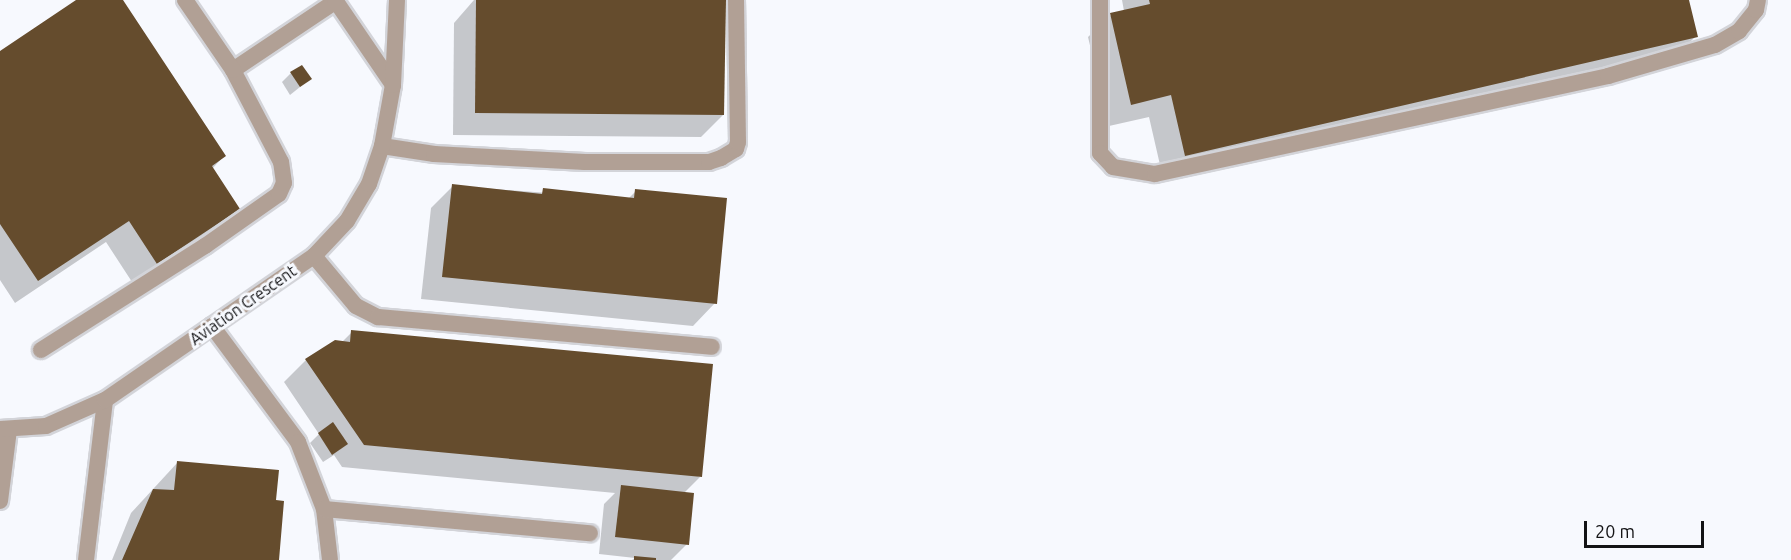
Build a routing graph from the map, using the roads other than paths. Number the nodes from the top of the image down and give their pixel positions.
1 (185, 0) edge
2 (397, 0) edge
3 (736, 0) edge
4 (1100, 0) edge
5 (1758, 0) edge
6 (336, 1) edge
7 (233, 70) junction
8 (393, 85) junction
9 (382, 146) junction
10 (314, 256) junction
11 (212, 326) junction
12 (712, 347) dead end
13 (41, 350) dead end
14 (105, 400) junction
15 (4, 429) edge
16 (0, 501) edge
17 (324, 509) junction
18 (590, 533) dead end
19 (86, 560) edge
20 (330, 560) edge

1 - 7 street
2 - 8 street, Aviation Crescent
3 - 9 street
4 - 5 street
6 - 7 street
6 - 8 street
7 - 13 street
8 - 9 street, Aviation Crescent
9 - 10 street, Aviation Crescent
10 - 11 street, Aviation Crescent
10 - 12 street
11 - 14 street, Aviation Crescent
11 - 17 street
14 - 15 street, Aviation Crescent
14 - 19 street
15 - 16 street
17 - 18 street
17 - 20 street

